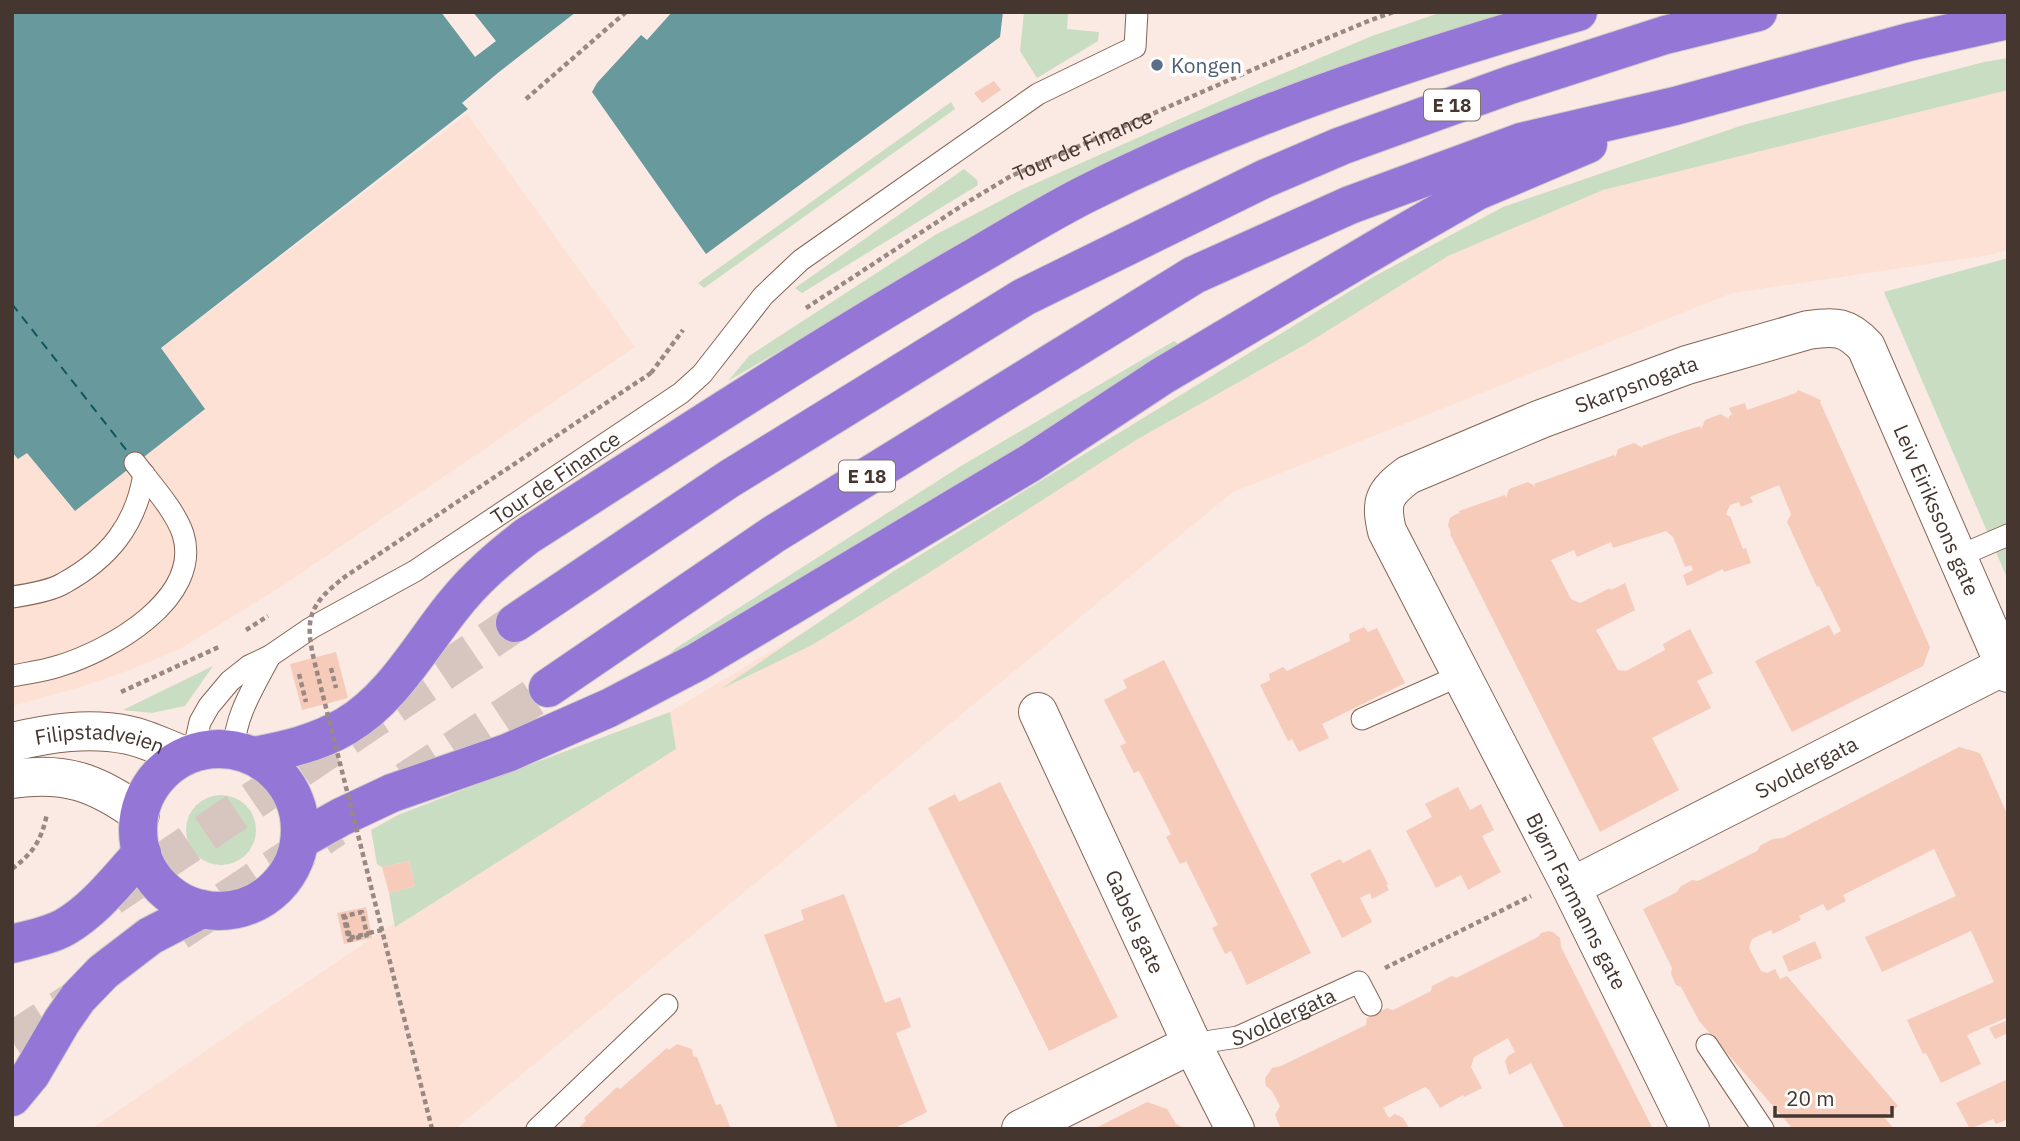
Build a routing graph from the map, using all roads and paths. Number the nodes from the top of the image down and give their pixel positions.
1 (626, 12) edge
2 (1137, 12) edge
3 (1393, 12) edge
4 (1578, 12) edge
5 (1758, 12) edge
6 (2008, 20) edge
7 (526, 99) dead end
8 (1675, 106) junction
9 (803, 310) dead end
10 (682, 330) dead end
11 (1866, 347) joint
12 (1408, 475) joint
13 (2008, 535) edge
14 (1956, 557) junction
15 (12, 597) edge
16 (272, 614) dead end
17 (515, 623) tunnel mouth
18 (241, 634) dead end
19 (230, 640) dead end
20 (270, 656) junction
21 (331, 668) dead end
22 (2006, 670) edge
23 (299, 674) dead end
24 (1461, 675) junction
25 (12, 676) edge
26 (336, 688) dead end
27 (548, 688) tunnel mouth
28 (111, 696) dead end
29 (305, 698) dead end
30 (1038, 712) dead end
31 (1362, 719) dead end
32 (12, 742) edge
33 (244, 753) junction
34 (189, 755) junction
35 (12, 779) edge
36 (47, 809) dead end
37 (140, 814) junction
38 (300, 840) junction
39 (142, 853) junction
40 (12, 869) edge
41 (1557, 890) junction
42 (202, 909) junction
43 (343, 914) dead end
44 (382, 930) junction
45 (12, 944) edge
46 (1359, 982) junction
47 (667, 1004) dead end
48 (1371, 1005) dead end
49 (1192, 1044) junction
50 (1707, 1045) dead end
51 (12, 1097) edge
52 (432, 1129) edge
53 (537, 1129) edge
54 (1021, 1129) edge
55 (1235, 1129) edge
56 (1690, 1129) edge
57 (1763, 1129) edge

1 - 7 path
2 - 20 lane, Tour de Finance
3 - 9 path, Tour de Finance
4 - 33 highway
5 - 17 highway, E 18
6 - 8 highway, E 18
8 - 27 highway, E 18
8 - 38 highway
10 - 44 path, bridge
11 - 12 street, Skarpsnogata
11 - 14 street, Leiv Eirikssons gate
12 - 24 street, Bjørn Farmanns gate
13 - 14 lane
14 - 22 street, Leiv Eirikssons gate
15 - 25 lane
16 - 18 path
19 - 28 path
20 - 33 lane
20 - 34 lane, Tour de Finance
21 - 26 path
22 - 41 street, Svoldergata
23 - 29 path
24 - 31 lane
24 - 41 street, Bjørn Farmanns gate
30 - 49 street, Gabels gate
32 - 34 street, Filipstadveien
33 - 34 highway
33 - 38 highway
34 - 37 highway
35 - 37 street, Filipstadveien
36 - 40 path
37 - 39 highway
38 - 42 highway
39 - 42 highway
39 - 45 highway
41 - 46 path, Svoldergata
41 - 56 street, Bjørn Farmanns gate
42 - 51 highway
43 - 44 path, bridge
44 - 52 path, bridge
46 - 48 lane
46 - 49 lane, Svoldergata
47 - 53 lane
49 - 54 street, Svoldergata
49 - 55 street, Gabels gate
50 - 57 lane

